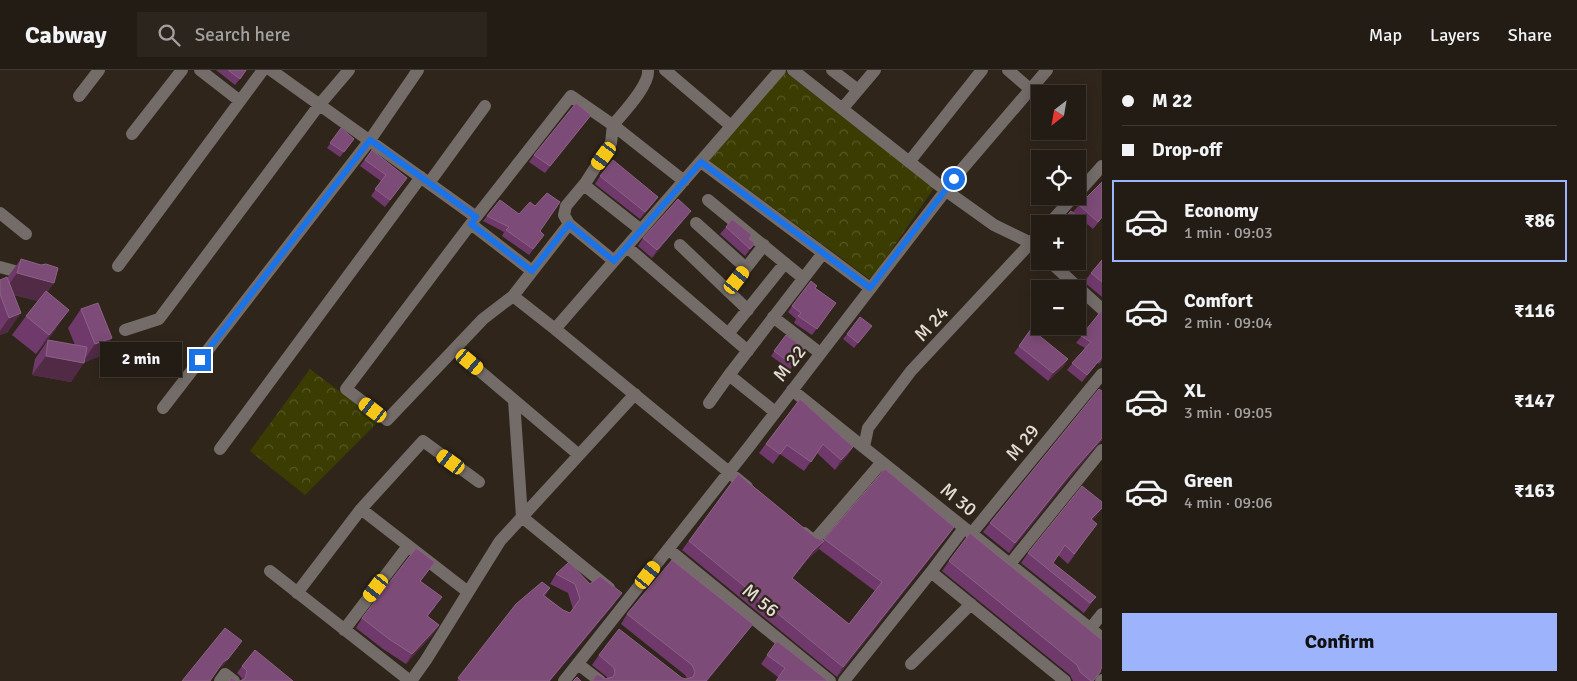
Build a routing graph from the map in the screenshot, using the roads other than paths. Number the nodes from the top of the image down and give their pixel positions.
1 (99, 70) edge
2 (182, 70) edge
3 (200, 70) edge
4 (263, 70) edge
5 (270, 70) edge
6 (349, 70) edge
7 (418, 70) edge
8 (648, 70) edge
9 (665, 70) edge
10 (780, 70) edge
11 (832, 70) edge
12 (875, 70) edge
13 (982, 70) edge
14 (1008, 70) edge
15 (1047, 70) edge
16 (796, 71) edge
17 (1030, 89) junction
18 (858, 90) junction
19 (79, 96) dead end
20 (240, 101) junction
21 (320, 104) junction
22 (485, 106) dead end
23 (842, 109) junction
24 (613, 126) junction
25 (731, 126) junction
26 (132, 134) dead end
27 (370, 140) junction
28 (701, 162) junction
29 (908, 162) junction
30 (1102, 166) edge
31 (425, 180) junction
32 (684, 181) junction
33 (1086, 184) edge
34 (584, 185) junction
35 (945, 190) junction
36 (708, 200) dead end
37 (1066, 205) edge
38 (0, 213) edge
39 (1057, 215) edge
40 (474, 221) junction
41 (696, 223) dead end
42 (569, 224) junction
43 (641, 230) junction
44 (26, 234) dead end
45 (1031, 243) joint
46 (680, 245) dead end
47 (764, 245) junction
48 (627, 247) junction
49 (823, 252) junction
50 (614, 261) junction
51 (785, 263) junction
52 (118, 266) dead end
53 (0, 268) edge
54 (746, 268) junction
55 (1059, 270) edge
56 (532, 271) junction
57 (30, 276) edge
58 (803, 278) junction
59 (870, 288) junction
60 (728, 291) junction
61 (513, 296) junction
62 (1102, 309) edge
63 (748, 310) junction
64 (773, 317) junction
65 (125, 330) dead end
66 (555, 330) junction
67 (728, 334) junction
68 (455, 350) junction
69 (748, 351) junction
70 (820, 354) junction
71 (729, 375) junction
72 (1101, 377) edge
73 (792, 390) junction
74 (635, 394) junction
75 (514, 400) junction
76 (708, 403) dead end
77 (163, 408) dead end
78 (775, 412) junction
79 (220, 448) dead end
80 (864, 448) junction
81 (1102, 450) edge
82 (579, 455) junction
83 (882, 462) junction
84 (728, 472) junction
85 (479, 482) dead end
86 (760, 497) edge
87 (361, 509) junction
88 (522, 517) junction
89 (791, 522) edge
90 (968, 531) junction
91 (408, 546) junction
92 (668, 549) junction
93 (1010, 564) junction
94 (270, 571) dead end
95 (931, 572) junction
96 (468, 592) junction
97 (297, 593) junction
98 (627, 602) junction
99 (971, 604) junction
100 (1102, 614) edge
101 (1090, 629) junction
102 (344, 630) junction
103 (1102, 638) edge
104 (578, 664) junction
105 (911, 664) dead end
106 (220, 681) edge
107 (234, 681) edge
108 (410, 681) edge
109 (564, 681) edge
110 (600, 681) edge
111 (830, 681) edge
112 (844, 681) edge
113 (1065, 681) edge

1 - 19 street
2 - 26 street
3 - 20 street
4 - 20 street
5 - 21 street
6 - 21 street
7 - 27 street
8 - 24 street
9 - 25 street
10 - 25 street
11 - 18 street
12 - 18 street
13 - 29 street
14 - 17 street
15 - 17 street, M 22
16 - 23 street
17 - 35 street, M 22
18 - 23 street
20 - 52 street
21 - 27 street
21 - 65 street
22 - 31 street
23 - 29 street
24 - 32 street
24 - 34 street
24 - 40 street
25 - 28 street
27 - 31 street
27 - 77 street
28 - 32 street
28 - 49 street
29 - 35 street
30 - 33 street
31 - 40 street
31 - 79 street
32 - 43 street
34 - 42 street
34 - 43 street
35 - 45 street
35 - 59 street, M 22
36 - 47 street
37 - 39 street
38 - 44 street
40 - 56 street
40 - 68 street
41 - 54 street
42 - 50 street
42 - 56 street
43 - 48 street
45 - 80 street, M 24
46 - 60 street
47 - 51 street
47 - 54 street
48 - 50 street
48 - 67 street
49 - 58 street
49 - 59 street
50 - 66 street
51 - 58 street
51 - 63 street
53 - 57 street
54 - 60 street
55 - 62 street
56 - 61 street
58 - 64 street
59 - 70 street, M 22
60 - 63 street
61 - 66 street
61 - 68 street
63 - 67 street
64 - 69 street
64 - 70 street
66 - 74 street
67 - 69 street
68 - 75 street
69 - 71 street
70 - 73 street, M 22
71 - 76 street
71 - 78 street
72 - 90 street, M 29
73 - 78 street, M 22
73 - 80 street, M 30
74 - 82 street
74 - 84 street
75 - 82 street
75 - 88 street
78 - 84 street, M 22
80 - 83 street, M 30
81 - 93 street
82 - 88 street
83 - 89 street
83 - 90 street, M 30
84 - 86 street
84 - 92 street, M 22
85 - 87 street
87 - 91 street
87 - 97 street
88 - 96 street
88 - 98 street
90 - 93 street, M 30
90 - 95 street, M 29
91 - 96 street
91 - 102 street
92 - 98 street, M 22
92 - 111 street, M 56
93 - 101 street, M 30
94 - 97 street
95 - 99 street
95 - 112 street, M 29
96 - 108 street
97 - 102 street
98 - 104 street, M 22
99 - 105 street
99 - 113 street
100 - 101 street
101 - 103 street, M 30
102 - 108 street
104 - 109 street, M 22
104 - 110 street
106 - 107 street

